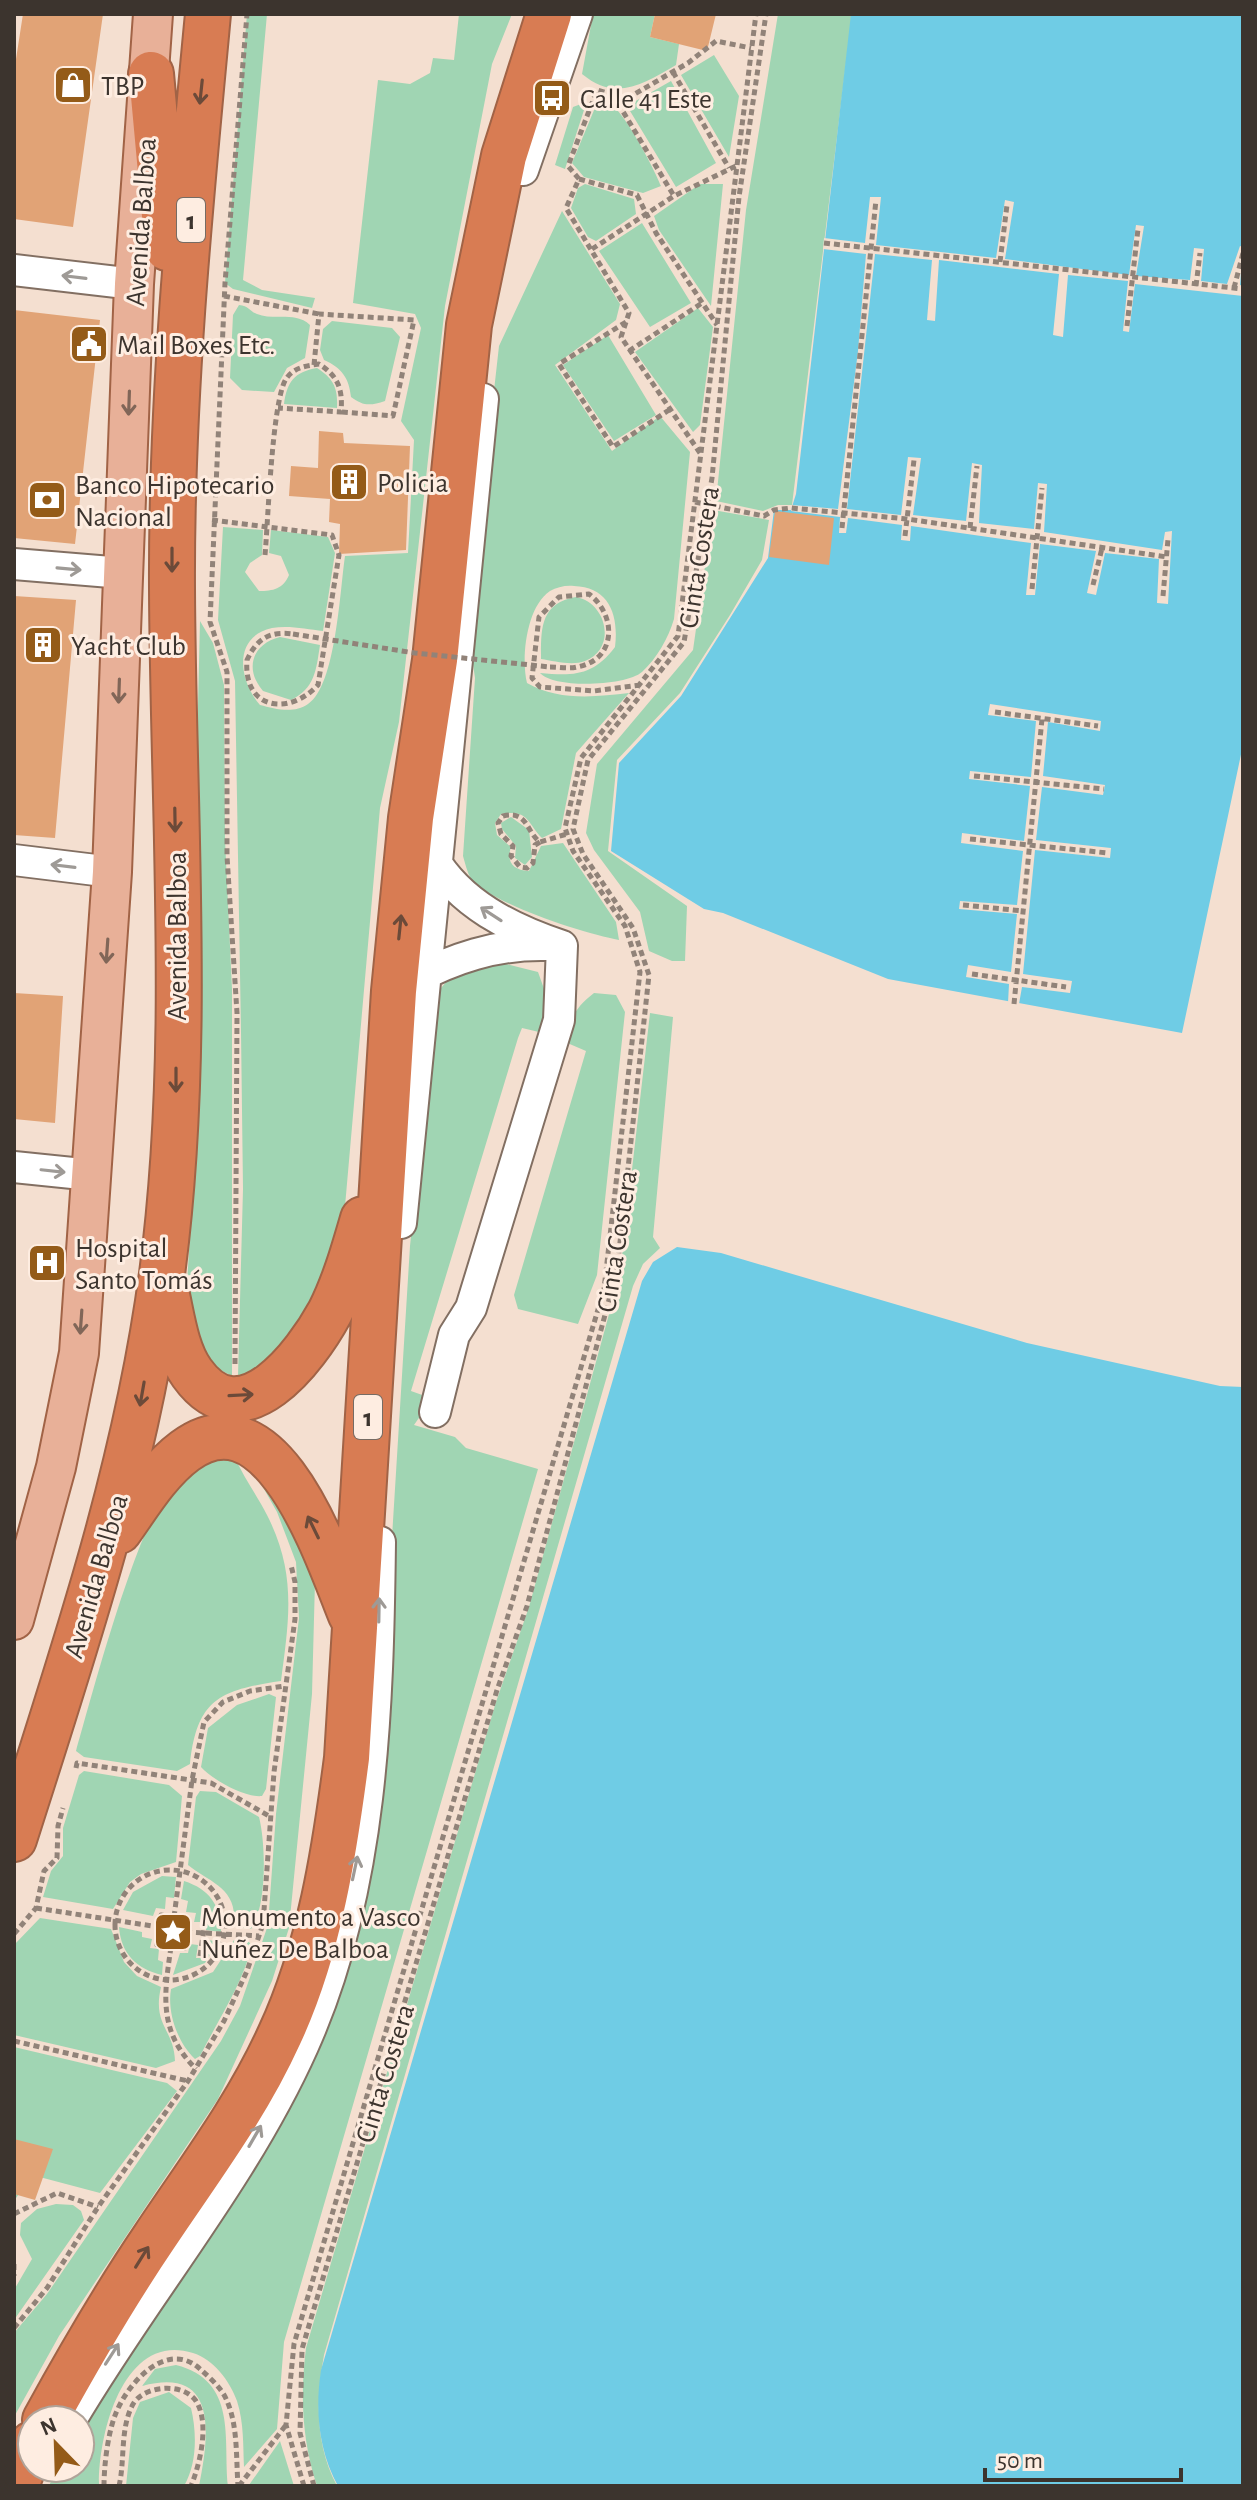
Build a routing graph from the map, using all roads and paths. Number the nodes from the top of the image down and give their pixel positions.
1 (153, 14) edge
2 (208, 14) edge
3 (247, 14) edge
4 (549, 14) edge
5 (577, 14) edge
6 (756, 14) edge
7 (766, 14) edge
8 (751, 48) junction
9 (673, 72) junction
10 (151, 74) junction
11 (612, 95) junction
12 (737, 165) junction
13 (730, 168) junction
14 (579, 179) junction
15 (674, 196) junction
16 (876, 200) dead end
17 (1007, 205) dead end
18 (646, 212) junction
19 (1138, 229) dead end
20 (824, 243) dead end
21 (592, 249) junction
22 (871, 250) junction
23 (1200, 253) dead end
24 (1243, 253) edge
25 (1000, 262) junction
26 (14, 270) edge
27 (1133, 278) junction
28 (134, 284) junction
29 (1196, 286) junction
30 (1234, 288) junction
31 (1243, 289) edge
32 (224, 296) junction
33 (702, 303) junction
34 (319, 314) junction
35 (626, 321) junction
36 (717, 325) junction
37 (1127, 326) dead end
38 (629, 351) junction
39 (314, 365) junction
40 (278, 408) junction
41 (669, 410) junction
42 (341, 412) junction
43 (176, 426) junction
44 (701, 454) junction
45 (914, 460) dead end
46 (977, 466) dead end
47 (1042, 488) dead end
48 (695, 502) junction
49 (708, 505) junction
50 (843, 512) junction
51 (907, 519) junction
52 (213, 520) junction
53 (267, 527) junction
54 (842, 528) dead end
55 (970, 528) junction
56 (905, 536) dead end
57 (1037, 538) junction
58 (1168, 539) dead end
59 (1102, 548) junction
60 (265, 555) dead end
61 (1167, 557) junction
62 (14, 564) edge
63 (123, 573) junction
64 (1093, 585) dead end
65 (1032, 589) dead end
66 (1163, 596) dead end
67 (641, 684) junction
68 (995, 712) dead end
69 (1042, 719) junction
70 (1098, 726) dead end
71 (974, 776) dead end
72 (1037, 782) junction
73 (1104, 789) dead end
74 (411, 818) junction
75 (567, 834) junction
76 (970, 839) dead end
77 (540, 842) junction
78 (1031, 844) junction
79 (1108, 853) dead end
80 (14, 860) edge
81 (437, 864) junction
82 (112, 872) junction
83 (963, 905) dead end
84 (1024, 911) junction
85 (562, 946) junction
86 (972, 974) dead end
87 (1017, 980) junction
88 (408, 983) junction
89 (1066, 987) dead end
90 (1014, 1004) dead end
91 (383, 1153) junction
92 (14, 1167) edge
93 (92, 1175) junction
94 (162, 1273) junction
95 (234, 1397) junction
96 (435, 1412) dead end
97 (105, 1552) junction
98 (288, 1554) dead end
99 (14, 1620) edge
100 (355, 1624) junction
101 (285, 1686) junction
102 (73, 1776) dead end
103 (192, 1780) junction
104 (66, 1801) dead end
105 (269, 1816) junction
106 (14, 1839) edge
107 (181, 1871) junction
108 (36, 1908) junction
109 (207, 1909) dead end
110 (174, 1917) junction
111 (115, 1920) junction
112 (159, 1927) junction
113 (186, 1932) junction
114 (14, 1934) edge
115 (202, 1934) junction
116 (225, 1935) junction
117 (259, 1936) junction
118 (171, 1947) junction
119 (200, 1956) dead end
120 (167, 1980) junction
121 (14, 2041) edge
122 (196, 2069) junction
123 (188, 2081) junction
124 (98, 2207) junction
125 (14, 2214) edge
126 (14, 2264) edge
127 (14, 2276) edge
128 (14, 2328) edge
129 (55, 2404) edge
130 (81, 2404) edge
131 (286, 2425) junction
132 (104, 2486) edge
133 (119, 2486) edge
134 (191, 2486) edge
135 (239, 2486) edge
136 (304, 2486) edge
137 (314, 2486) edge

1 - 10 main road, Avenida Balboa / 1
2 -> 43 highway, Avenida Balboa / 1
3 - 32 path
4 - 74 highway, 1
5 - 81 street
6 - 8 path
7 - 49 path, Cinta Costera
8 - 9 path
8 - 12 path
9 - 11 path
9 - 13 path
10 - 28 main road, Avenida Balboa / 1
10 - 43 highway
11 - 14 path
11 - 15 path
12 - 13 path
12 - 36 path
13 - 15 path
14 - 18 path
14 - 21 path
15 - 18 path
16 - 22 path
17 - 25 path
18 - 21 path
18 - 33 path
19 - 27 path
20 - 22 path
21 - 35 path
22 - 25 path
22 - 50 path
23 - 29 path
24 - 30 path
25 - 27 path
28 -> 26 street
27 - 29 path
27 - 37 path
28 -> 63 main road, Avenida Balboa / 1
29 - 30 path
30 - 31 path
32 - 34 path
32 - 52 path
33 - 36 path
33 - 38 path
34 - 39 path
34 - 42 path
35 - 38 path
35 - 41 path
36 - 44 path
38 - 41 path
39 - 40 path
39 - 42 path
40 - 42 path
40 - 53 path
41 - 44 path
43 -> 94 highway, Avenida Balboa / 1
44 - 48 path
45 - 51 path
46 - 55 path
47 - 57 path
48 - 49 path
48 - 67 path
49 - 50 path
49 - 137 path, Cinta Costera
50 - 51 path
50 - 54 path
51 - 55 path
51 - 56 path
52 - 53 path
52 - 95 path
53 - 60 path
53 - 67 path, bridge
55 - 57 path
57 - 59 path
57 - 65 path
58 - 61 path
59 - 61 path
59 - 64 path
61 - 66 path
62 -> 63 street
63 -> 82 main road, Avenida Balboa / 1
67 - 75 path
68 - 69 path
69 - 70 path
69 - 72 path
71 - 72 path
72 - 73 path
72 - 78 path
74 - 81 street
88 -> 74 highway, 1
75 - 77 path
75 - 131 path
76 - 78 path
77 - 77 path
78 - 79 path
78 - 84 path
82 -> 80 street
85 -> 81 street
81 - 88 street
82 -> 93 main road, Avenida Balboa / 1
83 - 84 path
84 - 87 path
85 - 88 street
85 - 96 street
86 - 87 path
87 - 89 path
87 - 90 path
88 - 91 highway, 1
130 -> 88 street
95 -> 91 highway
91 - 100 highway, 1
92 -> 93 street
93 -> 99 main road, Avenida Balboa / 1
94 - 95 highway
94 -> 97 highway, Avenida Balboa / 1
100 -> 97 highway
97 - 106 highway, Avenida Balboa / 1
98 - 101 path
129 -> 100 highway, 1
101 - 103 path
101 - 105 path
102 - 103 path
103 - 105 path
103 - 107 path
104 - 108 path
105 - 117 path
107 - 110 path
107 - 111 path
107 - 116 path
108 - 111 path
108 - 114 path
109 - 115 path
110 - 112 path
110 - 113 path
111 - 112 path
111 - 120 path
112 - 118 path
113 - 115 path
113 - 118 path
115 - 116 path
115 - 119 path
116 - 117 path
116 - 120 path
117 - 122 path
118 - 120 path
120 - 122 path
121 - 123 path
122 - 123 path
123 - 124 path
124 - 125 path
124 - 128 path
126 - 127 path
131 - 135 path
131 - 136 path
132 - 135 path
133 - 134 path

